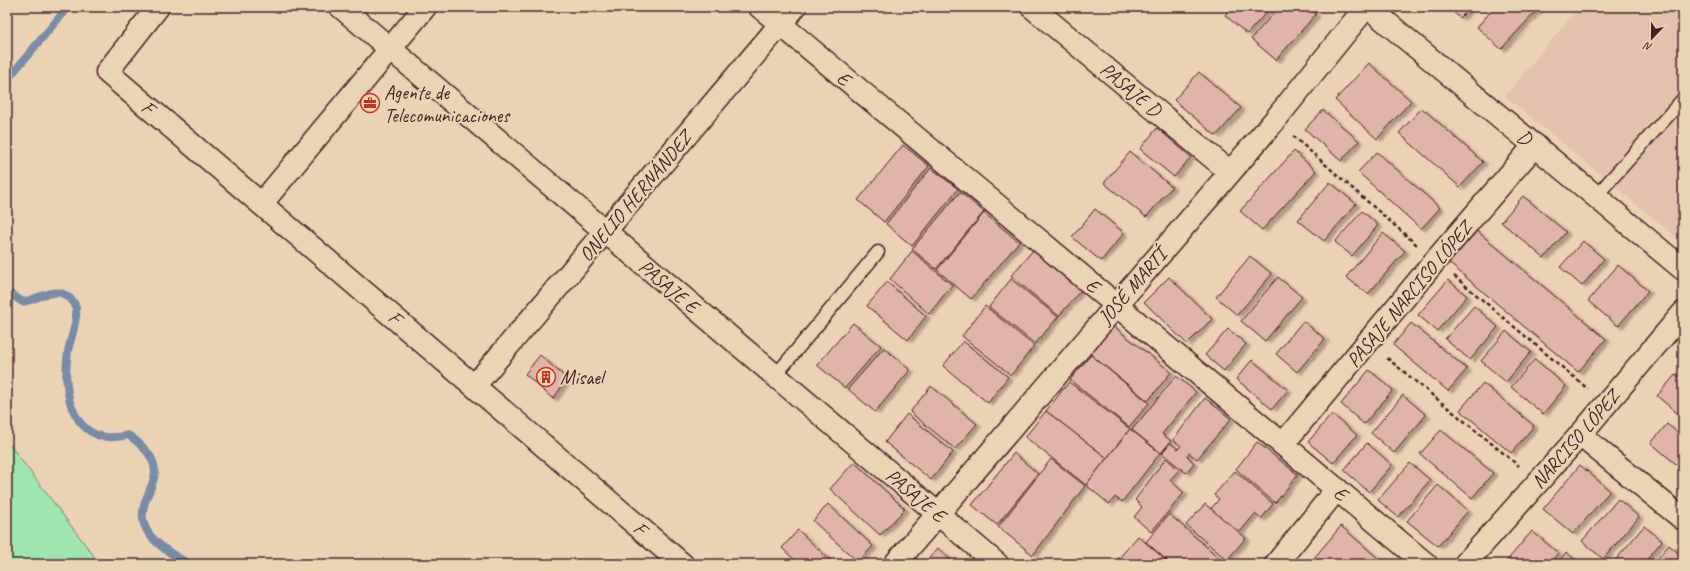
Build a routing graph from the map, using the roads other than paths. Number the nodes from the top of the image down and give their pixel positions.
1 (158, 7) edge
2 (341, 7) edge
3 (425, 7) edge
4 (760, 7) edge
5 (795, 7) edge
6 (1032, 7) edge
7 (1367, 7) edge
8 (780, 24) junction
9 (390, 48) junction
10 (1683, 99) edge
11 (1535, 145) junction
12 (1230, 172) junction
13 (1596, 196) junction
14 (262, 203) junction
15 (605, 231) junction
16 (878, 252) dead end
17 (1683, 269) edge
18 (1116, 305) junction
19 (1683, 313) edge
20 (775, 376) junction
21 (475, 385) junction
22 (1580, 434) junction
23 (1283, 444) junction
24 (1337, 489) junction
25 (938, 514) junction
26 (1683, 518) edge
27 (682, 564) edge
28 (895, 564) edge
29 (998, 564) edge
30 (1276, 564) edge
31 (1426, 564) edge
32 (1465, 564) edge

1 - 14 street, F
2 - 9 street, PASAJE E
3 - 9 street
4 - 8 street, E
5 - 8 street, ONELIO HERNÁNDEZ
6 - 12 street, PASAJE D
7 - 11 street, D
7 - 12 street, JOSÉ MARTÍ
8 - 15 street, ONELIO HERNÁNDEZ
8 - 18 street, E
9 - 14 street
9 - 15 street, PASAJE E
10 - 13 lane
11 - 13 street, D
11 - 23 street, PASAJE NARCISO LÓPEZ
12 - 18 street, JOSÉ MARTÍ
13 - 17 street, D
14 - 21 street, F
15 - 20 street, PASAJE E
15 - 21 street, ONELIO HERNÁNDEZ
16 - 20 lane
18 - 23 street, E
18 - 25 street, JOSÉ MARTÍ
19 - 22 street, NARCISO LÓPEZ
20 - 25 street, PASAJE E
21 - 27 street, F
22 - 26 street
22 - 32 street, NARCISO LÓPEZ
23 - 24 street, E
24 - 30 street
24 - 31 street, E
25 - 28 street, JOSÉ MARTÍ
25 - 29 street, PASAJE E

